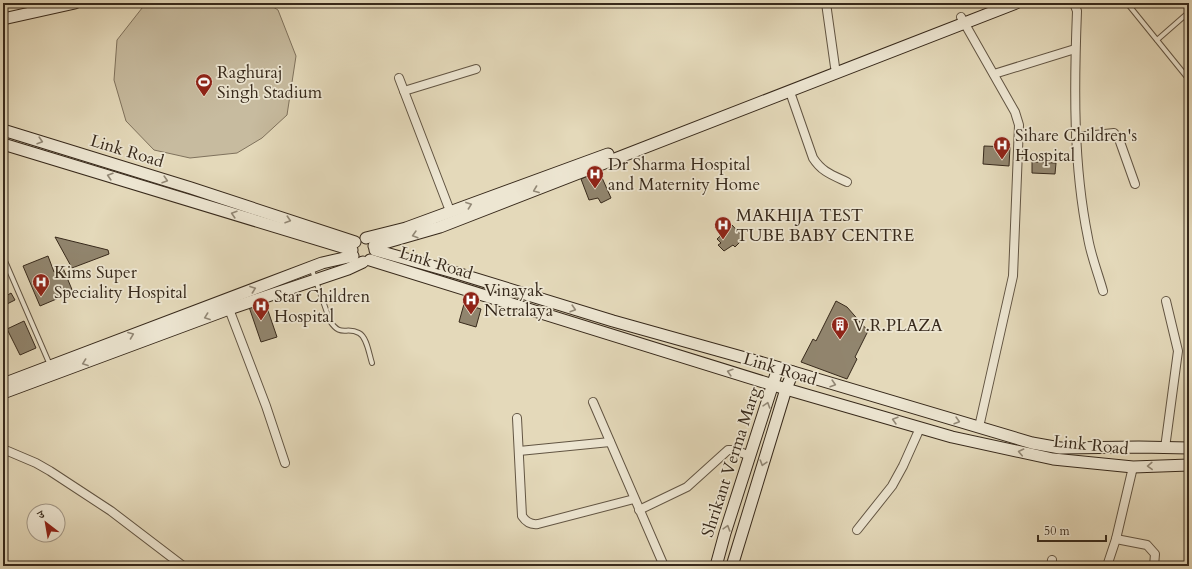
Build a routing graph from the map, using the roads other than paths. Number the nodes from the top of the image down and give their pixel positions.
1 (75, 3) edge
2 (826, 3) edge
3 (997, 3) edge
4 (1016, 3) edge
5 (1074, 3) edge
6 (1127, 3) edge
7 (1189, 12) edge
8 (3, 19) edge
9 (963, 21) junction
10 (1157, 40) junction
11 (1075, 49) junction
12 (835, 67) junction
13 (476, 69) dead end
14 (994, 74) junction
15 (399, 78) dead end
16 (1189, 78) edge
17 (404, 91) junction
18 (790, 92) junction
19 (3, 130) edge
20 (1076, 137) junction
21 (3, 144) edge
22 (847, 182) dead end
23 (1135, 184) dead end
24 (450, 211) junction
25 (366, 238) junction
26 (375, 248) junction
27 (358, 254) junction
28 (5, 261) dead end
29 (311, 267) junction
30 (316, 280) junction
31 (1103, 290) dead end
32 (1166, 300) dead end
33 (229, 309) junction
34 (372, 363) dead end
35 (50, 366) junction
36 (778, 368) junction
37 (793, 372) junction
38 (3, 384) edge
39 (773, 385) junction
40 (786, 389) junction
41 (3, 393) edge
42 (593, 402) dead end
43 (517, 418) dead end
44 (979, 427) junction
45 (920, 428) junction
46 (610, 442) junction
47 (1165, 448) junction
48 (1189, 448) edge
49 (3, 449) edge
50 (519, 451) junction
51 (750, 456) junction
52 (285, 463) dead end
53 (1189, 465) edge
54 (1134, 467) junction
55 (634, 499) junction
56 (640, 510) junction
57 (857, 530) dead end
58 (1116, 539) junction
59 (184, 566) edge
60 (664, 566) edge
61 (716, 566) edge
62 (732, 566) edge
63 (1107, 566) edge
64 (1154, 566) edge

1 - 8 street
2 - 12 street
3 - 9 street
4 - 9 street
5 - 11 street
6 - 10 lane
7 - 10 lane
9 - 12 street
9 - 14 street
9 - 18 street
10 - 16 lane
11 - 14 street
11 - 20 street
24 -> 12 street
13 - 17 street
14 - 44 street
15 - 17 street
17 - 24 street
18 - 22 street
18 -> 26 street
19 -> 27 street, Link Road
20 - 23 street
20 - 31 street
27 -> 21 street, Link Road
24 - 25 street
25 - 26 street
25 - 27 street
26 - 27 street
26 -> 36 street, Link Road
27 - 29 street
27 - 30 street
39 -> 27 street, Link Road
28 - 35 lane
29 - 30 lane
35 -> 29 street
30 - 33 street
30 - 34 lane
32 - 47 street
33 -> 41 street
33 - 52 street
35 - 38 street
36 - 37 street, Link Road
36 - 39 street, Shrikant Verma Marg
37 - 40 street, Shrikant Verma Marg
37 -> 44 street, Link Road
39 - 40 street, Link Road
51 -> 39 street, Shrikant Verma Marg
45 -> 40 street, Link Road
40 -> 62 street, Shrikant Verma Marg
42 - 46 street
43 - 50 street
44 - 47 street, Link Road
54 -> 45 street, Link Road
45 - 57 street
46 - 50 street
46 - 55 street
47 - 48 street, Link Road
49 - 59 street
50 - 55 street
51 - 56 street
61 -> 51 street, Shrikant Verma Marg
53 -> 54 street, Link Road
54 - 58 street
55 - 56 street
56 - 60 street
58 - 63 street
58 - 64 street

